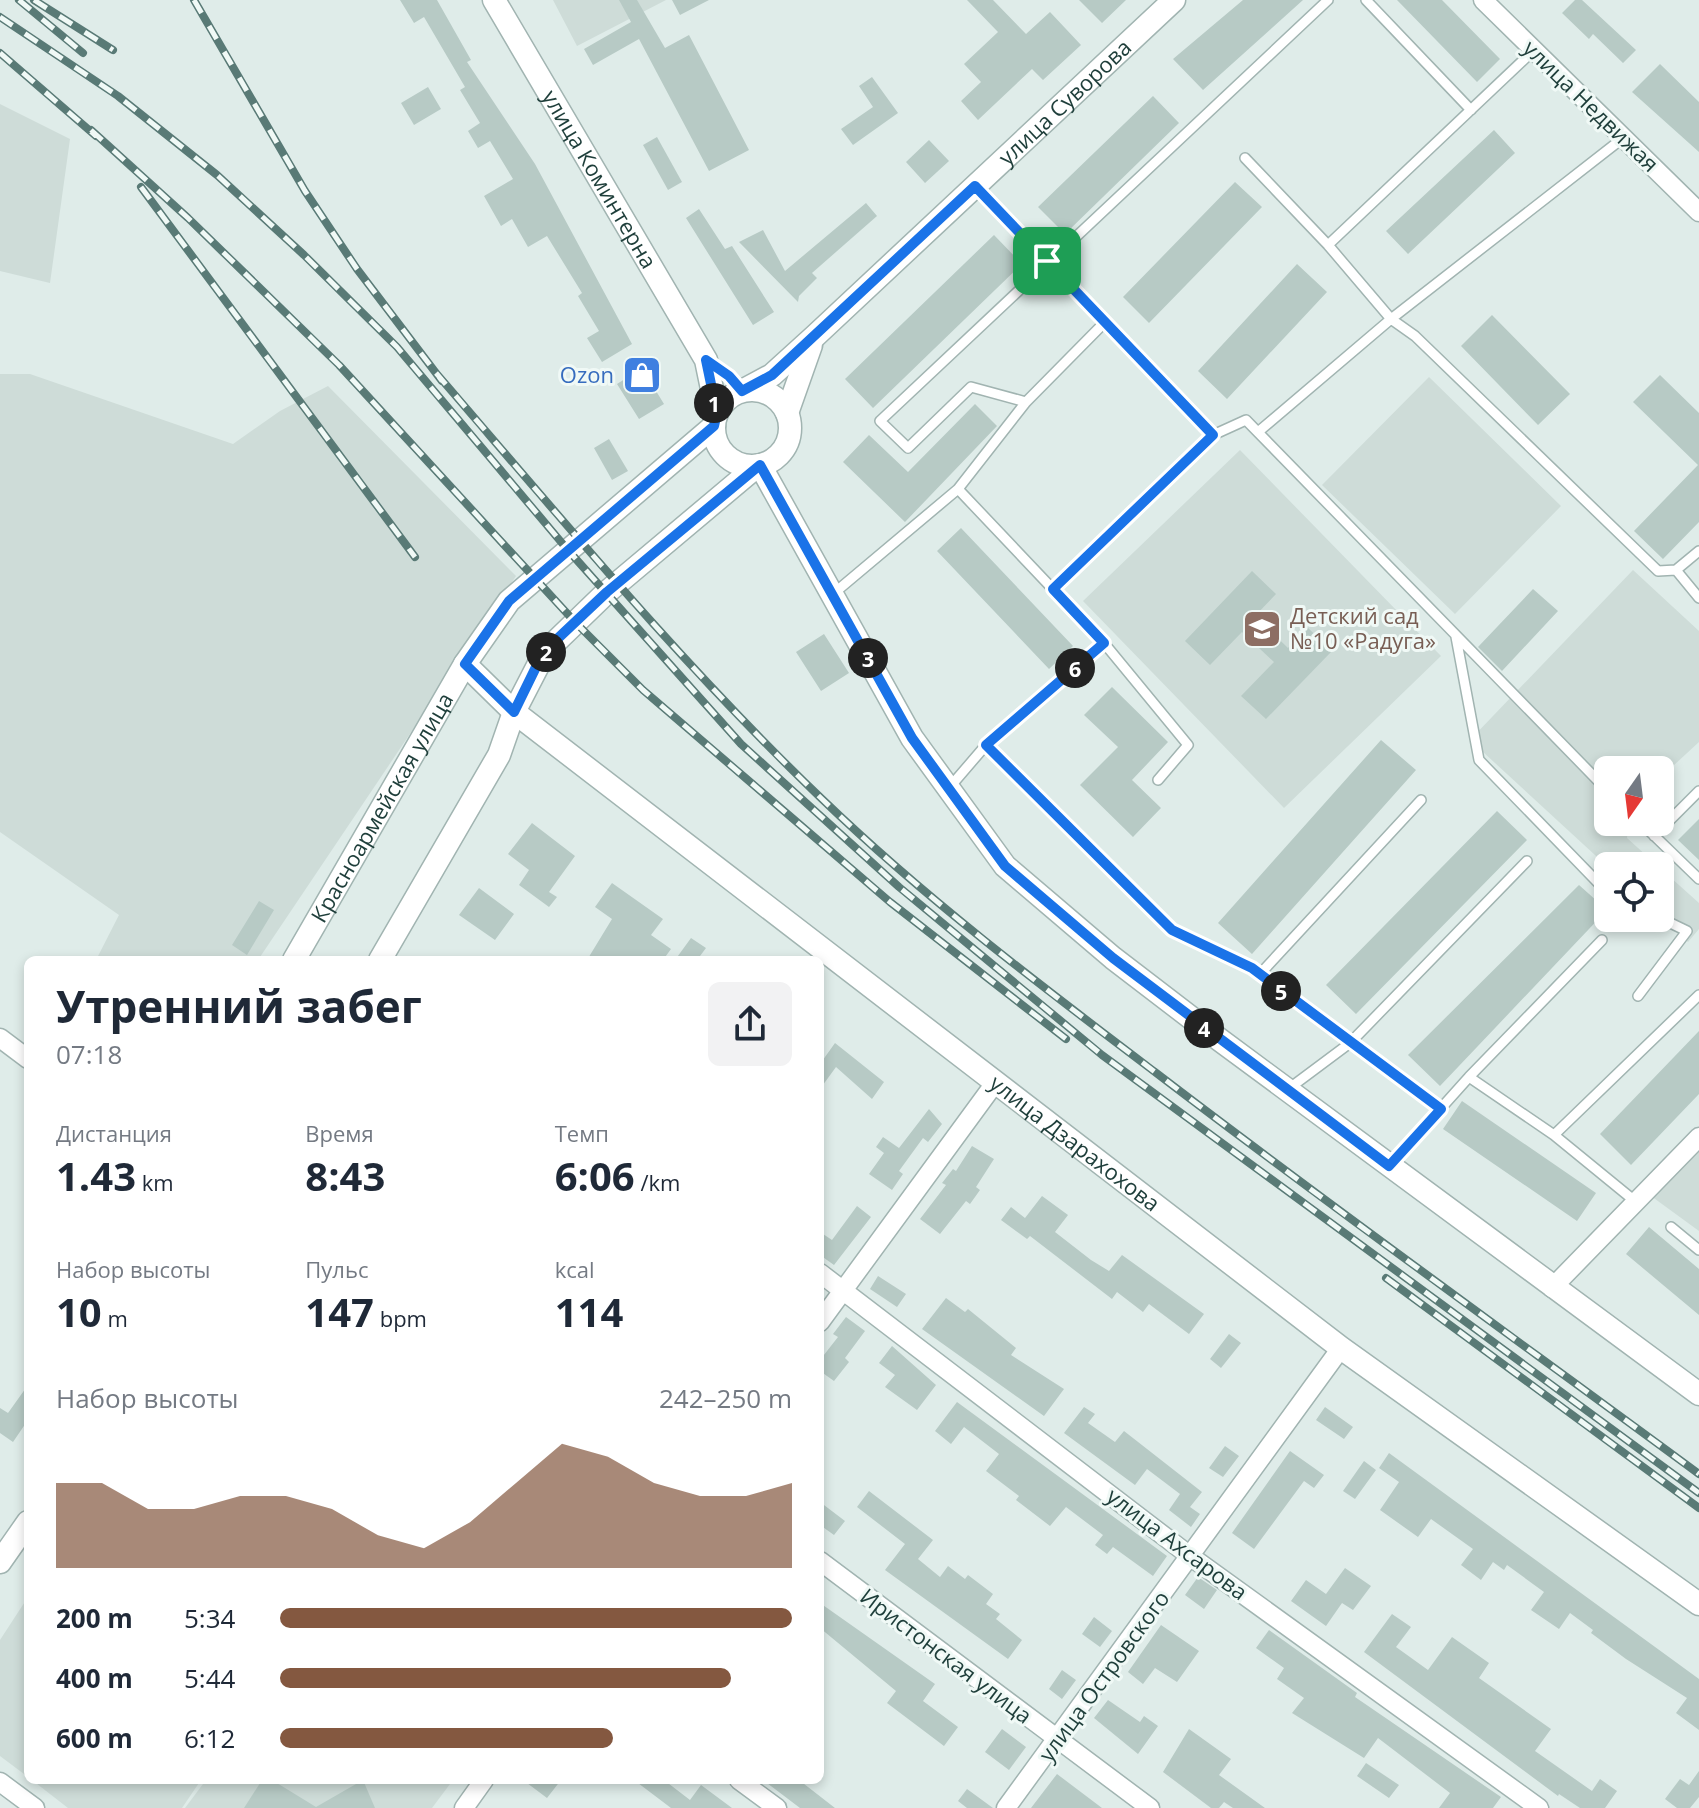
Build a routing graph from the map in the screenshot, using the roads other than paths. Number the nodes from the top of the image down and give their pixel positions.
1 (494, 0) edge
2 (1174, 0) edge
3 (1328, 0) edge
4 (1366, 0) edge
5 (1483, 0) edge
6 (1534, 50) junction
7 (1471, 110) junction
8 (1623, 138) junction
9 (1245, 158) dead end
10 (975, 186) junction
11 (1699, 212) edge
12 (1328, 245) junction
13 (1047, 261) junction
14 (1391, 319) junction
15 (1105, 322) junction
16 (815, 336) junction
17 (706, 360) junction
18 (743, 391) junction
19 (1026, 402) junction
20 (787, 413) junction
21 (715, 420) junction
22 (1258, 432) junction
23 (1213, 435) junction
24 (782, 451) junction
25 (759, 465) junction
26 (958, 489) junction
27 (786, 509) junction
28 (1699, 551) edge
29 (1676, 570) junction
30 (1053, 589) junction
31 (833, 594) junction
32 (1699, 598) edge
33 (1456, 637) junction
34 (1104, 643) junction
35 (465, 664) junction
36 (514, 712) junction
37 (986, 745) junction
38 (1594, 777) edge
39 (1158, 780) dead end
40 (949, 788) junction
41 (1699, 791) edge
42 (1421, 800) dead end
43 (1674, 816) edge
44 (1654, 836) edge
45 (1527, 861) dead end
46 (1594, 879) edge
47 (1699, 879) edge
48 (1674, 925) edge
49 (1602, 940) dead end
50 (296, 956) edge
51 (384, 956) edge
52 (1260, 974) junction
53 (1699, 995) edge
54 (1638, 996) dead end
55 (0, 1038) edge
56 (1350, 1043) junction
57 (24, 1056) edge
58 (1469, 1077) junction
59 (995, 1083) junction
60 (1287, 1090) junction
61 (1441, 1109) junction
62 (1554, 1135) junction
63 (1699, 1137) edge
64 (1389, 1166) junction
65 (1636, 1202) junction
66 (1671, 1227) dead end
67 (1699, 1250) edge
68 (824, 1276) edge
69 (1552, 1288) junction
70 (843, 1290) junction
71 (824, 1316) edge
72 (1341, 1348) junction
73 (1699, 1394) edge
74 (24, 1528) edge
75 (1190, 1556) junction
76 (0, 1562) edge
77 (824, 1564) edge
78 (1699, 1604) edge
79 (1058, 1740) junction
80 (0, 1782) edge
81 (481, 1784) edge
82 (744, 1784) edge
83 (35, 1808) edge
84 (464, 1808) edge
85 (777, 1808) edge
86 (1006, 1808) edge
87 (1150, 1808) edge
88 (1539, 1808) edge

1 - 17 street, улица Коминтерна
2 - 10 street, улица Суворова
3 - 13 lane
4 - 7 lane
5 - 6 street, улица Недвижая
6 - 7 lane
6 - 8 street, улица Недвижая
7 - 12 lane
8 - 11 street, улица Недвижая
8 - 14 lane
9 - 12 lane
10 - 13 lane
10 - 16 street, улица Суворова
12 - 14 lane
13 - 15 lane
13 - 19 lane
14 - 22 lane
14 - 29 lane
15 - 19 lane
15 - 23 lane
16 - 18 street, улица Суворова
16 - 20 street, улица Суворова
17 - 18 street, улица Коминтерна
17 - 21 street, улица Коминтерна
18 - 20 street
18 - 21 street, Красноармейская улица
19 - 26 lane
20 - 24 street
21 - 25 street
21 - 35 street, Красноармейская улица
22 - 23 lane
22 - 33 lane
23 - 30 lane
24 - 25 street
24 - 27 street
25 - 27 street
25 - 36 street
26 - 30 lane
26 - 31 lane
27 - 31 street
28 - 29 lane
29 - 32 lane
30 - 34 lane
31 - 40 street
33 - 38 lane
33 - 46 lane
34 - 37 lane
34 - 39 lane
35 - 36 street, улица Дзарахохова
35 - 50 street, Красноармейская улица
36 - 51 street
36 - 59 street, улица Дзарахохова
37 - 40 lane
37 - 52 lane
40 - 60 street
41 - 43 lane
42 - 52 lane
44 - 47 lane
45 - 56 lane
48 - 54 lane
49 - 58 lane
52 - 56 lane
53 - 62 lane
55 - 57 street
56 - 60 lane
56 - 61 lane
58 - 61 lane
58 - 62 lane
59 - 70 street
59 - 72 street, улица Дзарахохова
60 - 64 street
61 - 64 lane
62 - 65 lane
63 - 65 street
64 - 69 street
65 - 69 street
66 - 67 lane
68 - 70 street, улица Ахсарова
69 - 73 street
70 - 71 street
70 - 75 street, улица Ахсарова
72 - 75 street, улица Островского
72 - 78 street, улица Дзарахохова
74 - 76 street
75 - 79 street, улица Островского
75 - 88 street, улица Ахсарова
77 - 79 street, Иристонская улица
79 - 86 street, улица Островского
79 - 87 street, Иристонская улица
80 - 83 street
81 - 84 street
82 - 85 street

